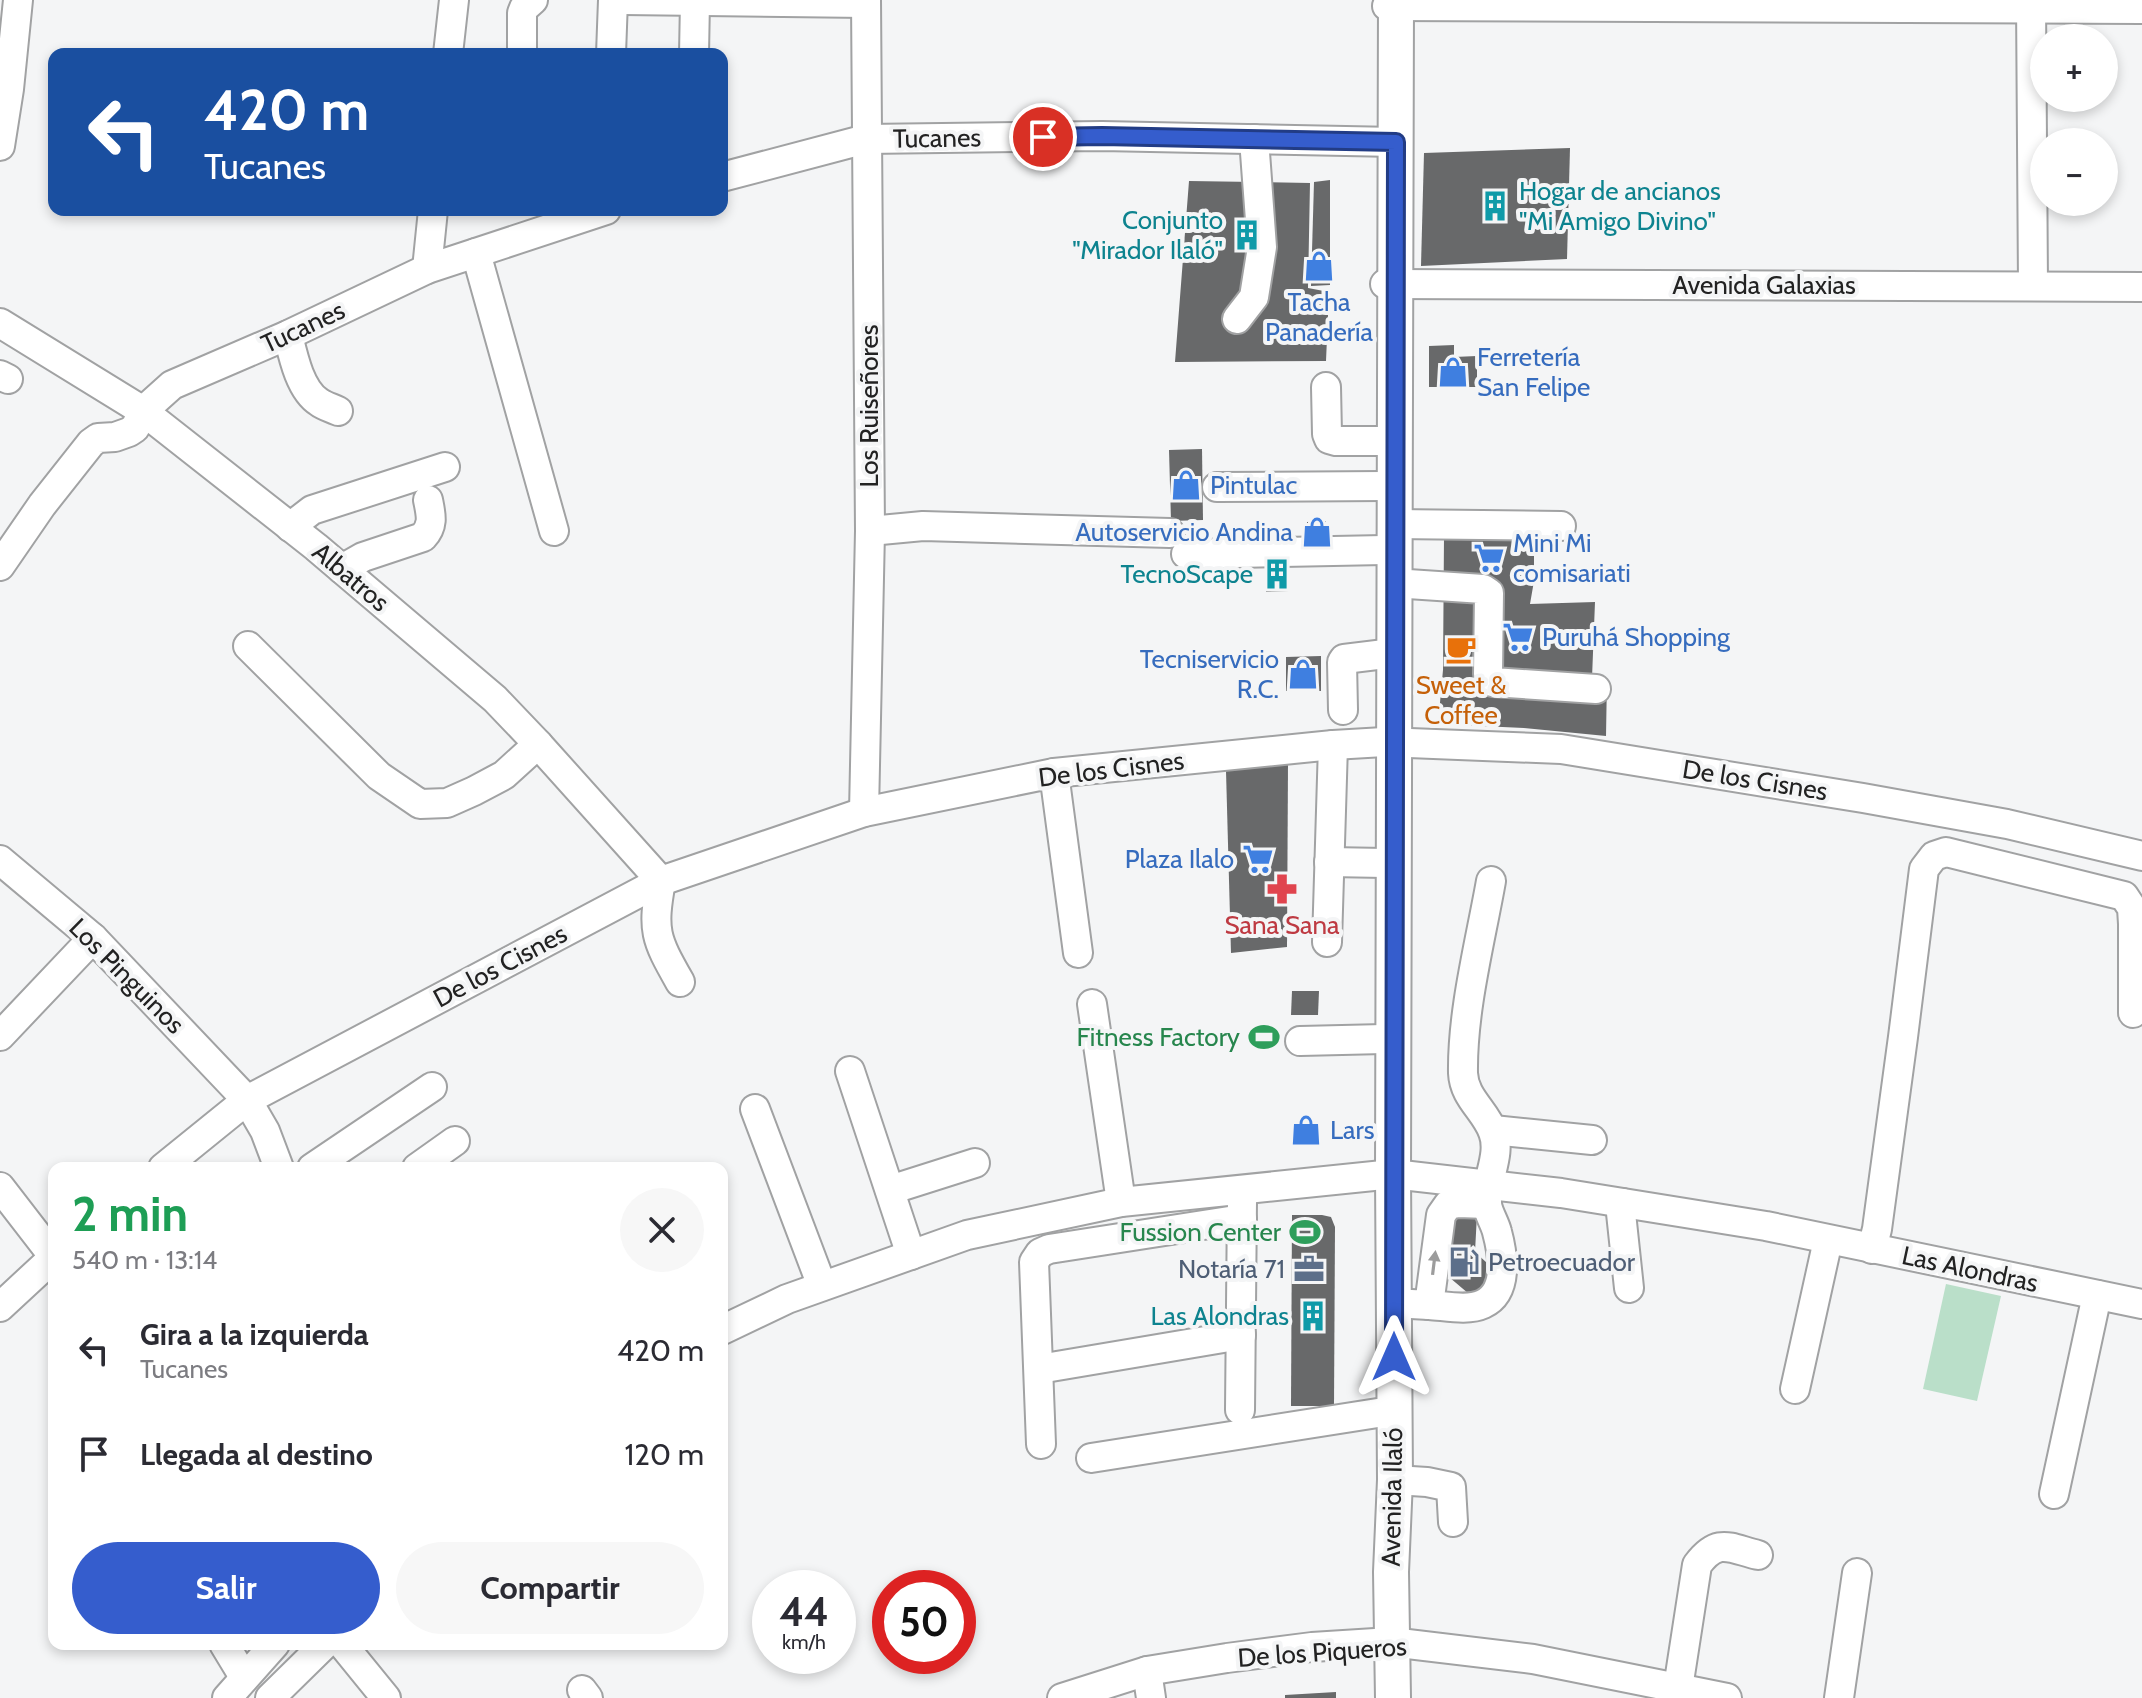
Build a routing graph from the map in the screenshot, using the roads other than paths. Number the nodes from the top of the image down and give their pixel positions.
1 (18, 0) edge
2 (454, 0) edge
3 (533, 0) edge
4 (613, 0) edge
5 (623, 0) edge
6 (695, 1) edge
7 (866, 1) edge
8 (1392, 3) edge
9 (2031, 4) edge
10 (2142, 9) edge
11 (449, 48) edge
12 (522, 48) edge
13 (611, 48) edge
14 (694, 48) edge
15 (866, 139) junction
16 (1254, 139) junction
17 (1391, 142) junction
18 (0, 146) edge
19 (728, 175) edge
20 (432, 216) edge
21 (588, 216) edge
22 (476, 253) junction
23 (427, 269) junction
24 (1390, 284) junction
25 (2033, 286) junction
26 (2142, 287) edge
27 (1237, 319) dead end
28 (0, 323) edge
29 (288, 335) junction
30 (1326, 387) dead end
31 (143, 411) junction
32 (338, 411) dead end
33 (1385, 441) junction
34 (445, 467) dead end
35 (1384, 486) junction
36 (1217, 487) dead end
37 (428, 500) dead end
38 (1561, 526) dead end
39 (290, 527) junction
40 (554, 531) dead end
41 (870, 531) junction
42 (1391, 552) junction
43 (0, 566) edge
44 (342, 569) junction
45 (248, 646) dead end
46 (1385, 654) junction
47 (1596, 689) dead end
48 (1343, 710) dead end
49 (1389, 742) junction
50 (538, 744) junction
51 (1333, 745) junction
52 (1054, 773) junction
53 (864, 812) junction
54 (2142, 856) edge
55 (0, 860) edge
56 (1329, 862) junction
57 (1385, 863) junction
58 (661, 881) junction
59 (1491, 881) dead end
60 (93, 938) junction
61 (1327, 942) dead end
62 (1078, 953) dead end
63 (680, 982) dead end
64 (1092, 1004) dead end
65 (2133, 1013) dead end
66 (0, 1036) edge
67 (1384, 1039) junction
68 (1300, 1041) dead end
69 (850, 1071) dead end
70 (432, 1087) dead end
71 (247, 1100) junction
72 (755, 1109) dead end
73 (1493, 1130) junction
74 (1592, 1140) dead end
75 (455, 1141) dead end
76 (170, 1162) edge
77 (277, 1162) edge
78 (321, 1162) edge
79 (425, 1162) edge
80 (975, 1163) dead end
81 (1388, 1174) junction
82 (0, 1187) edge
83 (1242, 1188) junction
84 (890, 1190) junction
85 (1488, 1195) junction
86 (1121, 1202) junction
87 (1622, 1203) junction
88 (1242, 1219) junction
89 (1828, 1240) junction
90 (48, 1249) edge
91 (1872, 1249) junction
92 (911, 1255) junction
93 (48, 1263) edge
94 (822, 1286) junction
95 (1629, 1288) dead end
96 (2097, 1295) junction
97 (1394, 1303) junction
98 (2142, 1304) edge
99 (1429, 1305) junction
100 (0, 1307) edge
101 (728, 1327) edge
102 (1241, 1335) junction
103 (1039, 1369) junction
104 (1795, 1389) dead end
105 (1240, 1410) dead end
106 (1384, 1412) junction
107 (1041, 1444) dead end
108 (1091, 1458) dead end
109 (1395, 1480) junction
110 (2054, 1494) dead end
111 (1453, 1522) dead end
112 (1758, 1555) dead end
113 (1857, 1573) dead end
114 (1387, 1642) junction
115 (226, 1650) edge
116 (270, 1650) edge
117 (319, 1650) edge
118 (347, 1650) edge
119 (1149, 1684) edge
120 (236, 1688) edge
121 (1678, 1688) junction
122 (1635, 1689) edge
123 (270, 1698) edge
124 (386, 1698) edge
125 (1062, 1698) edge
126 (1382, 1698) edge
127 (1393, 1698) edge
128 (1724, 1698) edge
129 (1839, 1698) edge

1 - 18 street
2 - 11 street
3 - 12 street
4 - 13 street
5 - 6 street
6 - 7 street
6 - 14 street
7 - 15 street, Los Ruiseñores
8 - 9 street
8 - 17 main road, Avenida Ilaló
9 - 10 street
9 - 25 street
15 - 16 street, Tucanes
15 - 19 street, Tucanes
15 - 41 street, Los Ruiseñores
16 - 17 street, Tucanes
16 - 27 street
17 - 24 main road, Avenida Ilaló
20 - 23 street
21 - 22 street, Tucanes
22 - 23 street, Tucanes
22 - 40 street
23 - 29 street, Tucanes
24 - 25 street, Avenida Galaxias
24 - 33 main road, Avenida Ilaló
24 - 42 main road, Avenida Ilaló
25 - 26 street, Avenida Galaxias
28 - 31 street, Albatros
29 - 31 street, Tucanes
29 - 32 street
30 - 33 street
31 - 39 street, Albatros
31 - 43 street, Tucanes
33 - 35 main road, Avenida Ilaló
34 - 39 street
35 - 36 street
35 - 42 main road, Avenida Ilaló
37 - 44 street
38 - 42 street
39 - 44 street, Albatros
41 - 42 street
41 - 53 street, Los Ruiseñores
42 - 46 main road, Avenida Ilaló
42 - 47 street
42 - 49 main road, Avenida Ilaló
44 - 50 street, Albatros
45 - 50 street
46 - 48 street
46 - 49 main road, Avenida Ilaló
49 - 51 street, De los Cisnes
49 - 54 street, De los Cisnes
49 - 57 main road, Avenida Ilaló
49 - 81 main road, Avenida Ilaló
50 - 58 street, Albatros
51 - 52 street, De los Cisnes
51 - 56 street
52 - 53 street, De los Cisnes
52 - 62 street
53 - 58 street, De los Cisnes
55 - 60 street, Los Pinguinos
56 - 57 street
56 - 61 street
57 - 67 main road, Avenida Ilaló
58 - 63 street
58 - 71 street, De los Cisnes
59 - 73 street
60 - 66 street
60 - 71 street, Los Pinguinos
64 - 86 street
65 - 91 street
67 - 68 street
67 - 81 main road, Avenida Ilaló
69 - 84 street
70 - 78 street
71 - 76 street, De los Cisnes
71 - 77 street, Los Pinguinos
72 - 94 street
73 - 74 street
73 - 85 street
75 - 79 street
80 - 84 street
81 - 83 street, Las Alondras
81 - 85 street, Las Alondras
81 - 97 main road, Avenida Ilaló
81 - 106 main road, Avenida Ilaló
82 - 90 street
83 - 86 street, Las Alondras
83 - 88 street
84 - 92 street
85 - 87 street, Las Alondras
99 -> 85 street
85 - 99 street
86 - 92 street, Las Alondras
87 - 89 street, Las Alondras
87 - 95 street
88 - 102 street
88 - 103 street
89 - 91 street, Las Alondras
89 - 104 street
91 - 96 street, Las Alondras
92 - 94 street, Las Alondras
93 - 100 street
94 - 101 street, Las Alondras
96 - 98 street, Las Alondras
96 - 110 street
97 - 99 street
97 - 109 main road, Avenida Ilaló
102 - 103 street
102 - 105 street
103 - 107 street
106 - 108 street
106 - 114 main road, Avenida Ilaló
109 - 111 street
109 - 114 main road, Avenida Ilaló
112 - 121 street
113 - 129 street
114 - 119 street, De los Piqueros
114 - 122 street, De los Piqueros
114 - 126 main road, Avenida Ilaló
114 - 127 main road, Avenida Ilaló
115 - 120 street
116 - 120 street
117 - 123 street
118 - 124 street
119 - 125 street, De los Piqueros
121 - 122 street, De los Piqueros
121 - 128 street, De los Piqueros

